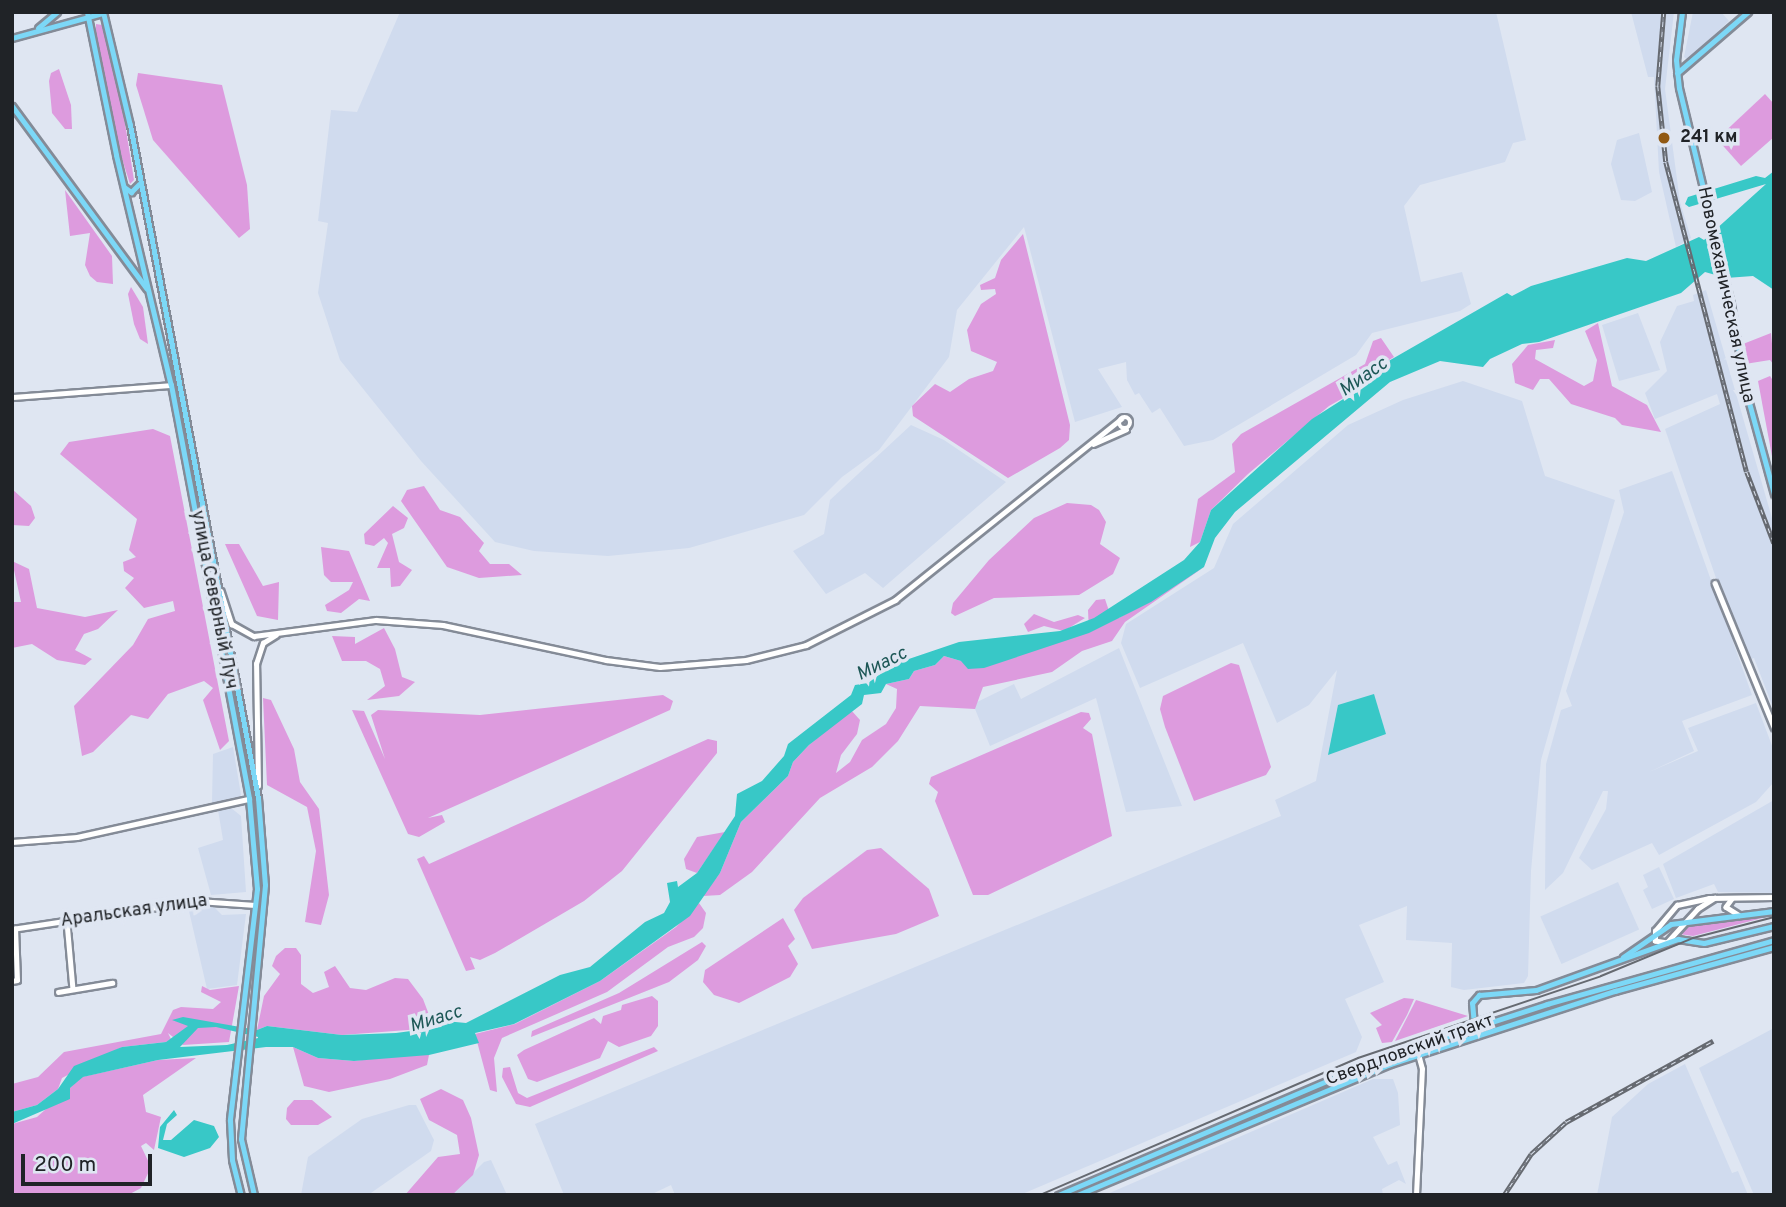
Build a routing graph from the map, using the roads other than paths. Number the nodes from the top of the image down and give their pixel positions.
1 (57, 12) edge
2 (1682, 12) edge
3 (1748, 12) edge
4 (103, 13) edge
5 (88, 15) edge
6 (29, 33) junction
7 (12, 38) edge
8 (1676, 73) junction
9 (12, 106) edge
10 (139, 184) junction
11 (124, 187) junction
12 (151, 296) junction
13 (172, 385) junction
14 (12, 397) edge
15 (1121, 419) junction
16 (1126, 429) junction
17 (1092, 444) junction
18 (1774, 494) edge
19 (217, 581) junction
20 (1715, 583) dead end
21 (280, 633) junction
22 (1774, 727) edge
23 (258, 798) junction
24 (249, 799) junction
25 (12, 842) edge
26 (1774, 897) edge
27 (1715, 898) junction
28 (1733, 898) junction
29 (1683, 903) junction
30 (255, 905) junction
31 (1774, 911) edge
32 (1739, 915) junction
33 (1688, 919) junction
34 (67, 922) junction
35 (1774, 926) edge
36 (13, 929) edge
37 (1655, 931) junction
38 (1774, 940) edge
39 (1667, 943) junction
40 (1774, 947) edge
41 (1611, 964) junction
42 (15, 981) edge
43 (112, 983) dead end
44 (73, 989) junction
45 (58, 992) dead end
46 (1476, 1018) junction
47 (1491, 1021) junction
48 (1471, 1028) junction
49 (1416, 1046) junction
50 (1418, 1054) junction
51 (241, 1195) edge
52 (254, 1195) edge
53 (1058, 1195) edge
54 (1077, 1195) edge
55 (1416, 1195) edge

1 - 6 main road
2 - 8 main road, Новомеханическая улица
3 - 8 main road
4 - 5 main road
4 - 10 main road, улица Северный Луч
5 - 6 main road
5 - 11 main road, улица Северный Луч
6 - 7 main road
8 - 18 main road, Новомеханическая улица
9 - 12 main road
10 - 11 main road
10 - 19 main road, улица Северный Луч
11 - 12 main road, улица Северный Луч
12 - 13 main road, улица Северный Луч
13 - 14 street
13 - 24 main road, улица Северный Луч
15 - 16 street
15 - 16 street
15 - 17 street
16 - 17 street
17 - 21 street
19 - 21 street
19 - 23 main road, улица Северный Луч
20 - 22 street
21 - 23 street
23 - 52 main road, улица Северный Луч
24 - 25 street
24 - 30 main road, улица Северный Луч
26 - 28 street
27 - 28 street
27 - 29 street
27 - 33 street
28 - 32 street
29 - 33 street
29 - 37 street
30 - 34 street, Аральская улица
30 - 51 main road, улица Северный Луч
31 - 32 main road
32 - 33 main road
33 - 37 main road
33 - 39 street
34 - 36 street, Аральская улица
34 - 44 street
35 - 39 main road
36 - 42 street
37 - 39 street
37 - 41 main road
38 - 47 main road, Свердловский тракт
39 - 41 main road
40 - 50 main road, Свердловский тракт
41 - 46 main road
43 - 44 street
44 - 45 street
46 - 47 main road
46 - 48 main road
47 - 48 main road, Свердловский тракт
48 - 49 main road, Свердловский тракт
49 - 50 main road
49 - 53 main road, Свердловский тракт
50 - 54 main road, Свердловский тракт
50 - 55 street

